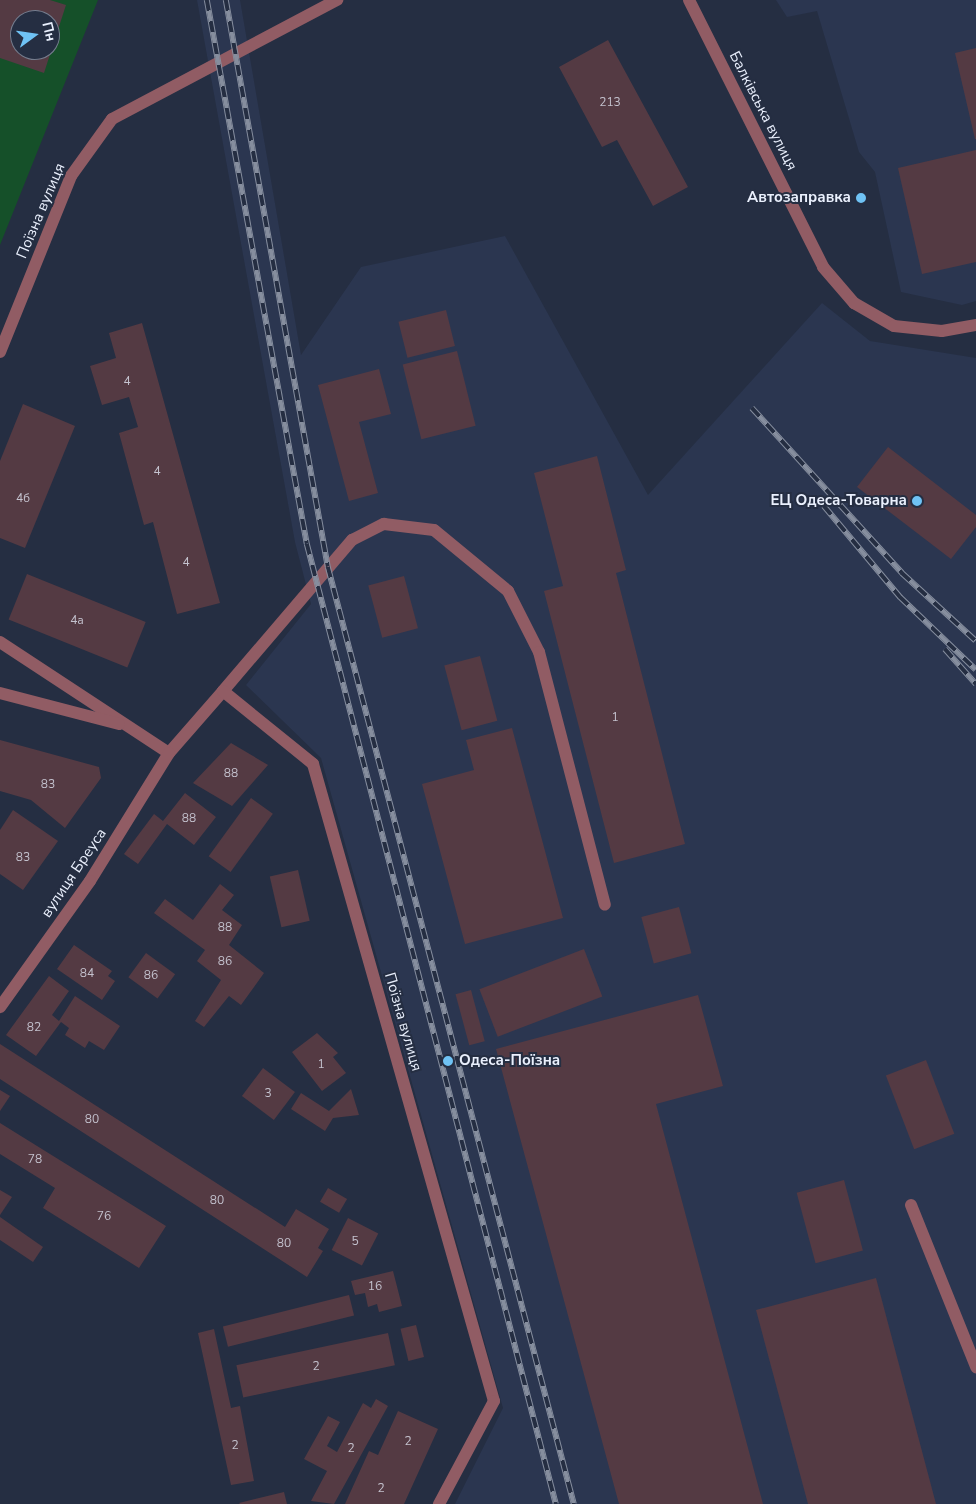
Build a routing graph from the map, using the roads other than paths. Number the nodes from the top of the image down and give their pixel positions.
1 (337, 0) edge
2 (690, 0) edge
3 (976, 325) edge
4 (0, 352) edge
5 (0, 642) edge
6 (223, 691) junction
7 (0, 693) edge
8 (129, 727) junction
9 (169, 753) junction
10 (605, 904) dead end
11 (0, 1008) edge
12 (911, 1205) dead end
13 (976, 1367) edge
14 (439, 1504) edge

1 - 4 street, Поїзна вулиця
2 - 3 street, Балківська вулиця
5 - 8 street
6 - 9 street, вулиця Бреуса
6 - 10 street, вулиця Бреуса
6 - 14 street, Поїзна вулиця
7 - 8 street
8 - 9 street
9 - 11 street, вулиця Бреуса
12 - 13 street

